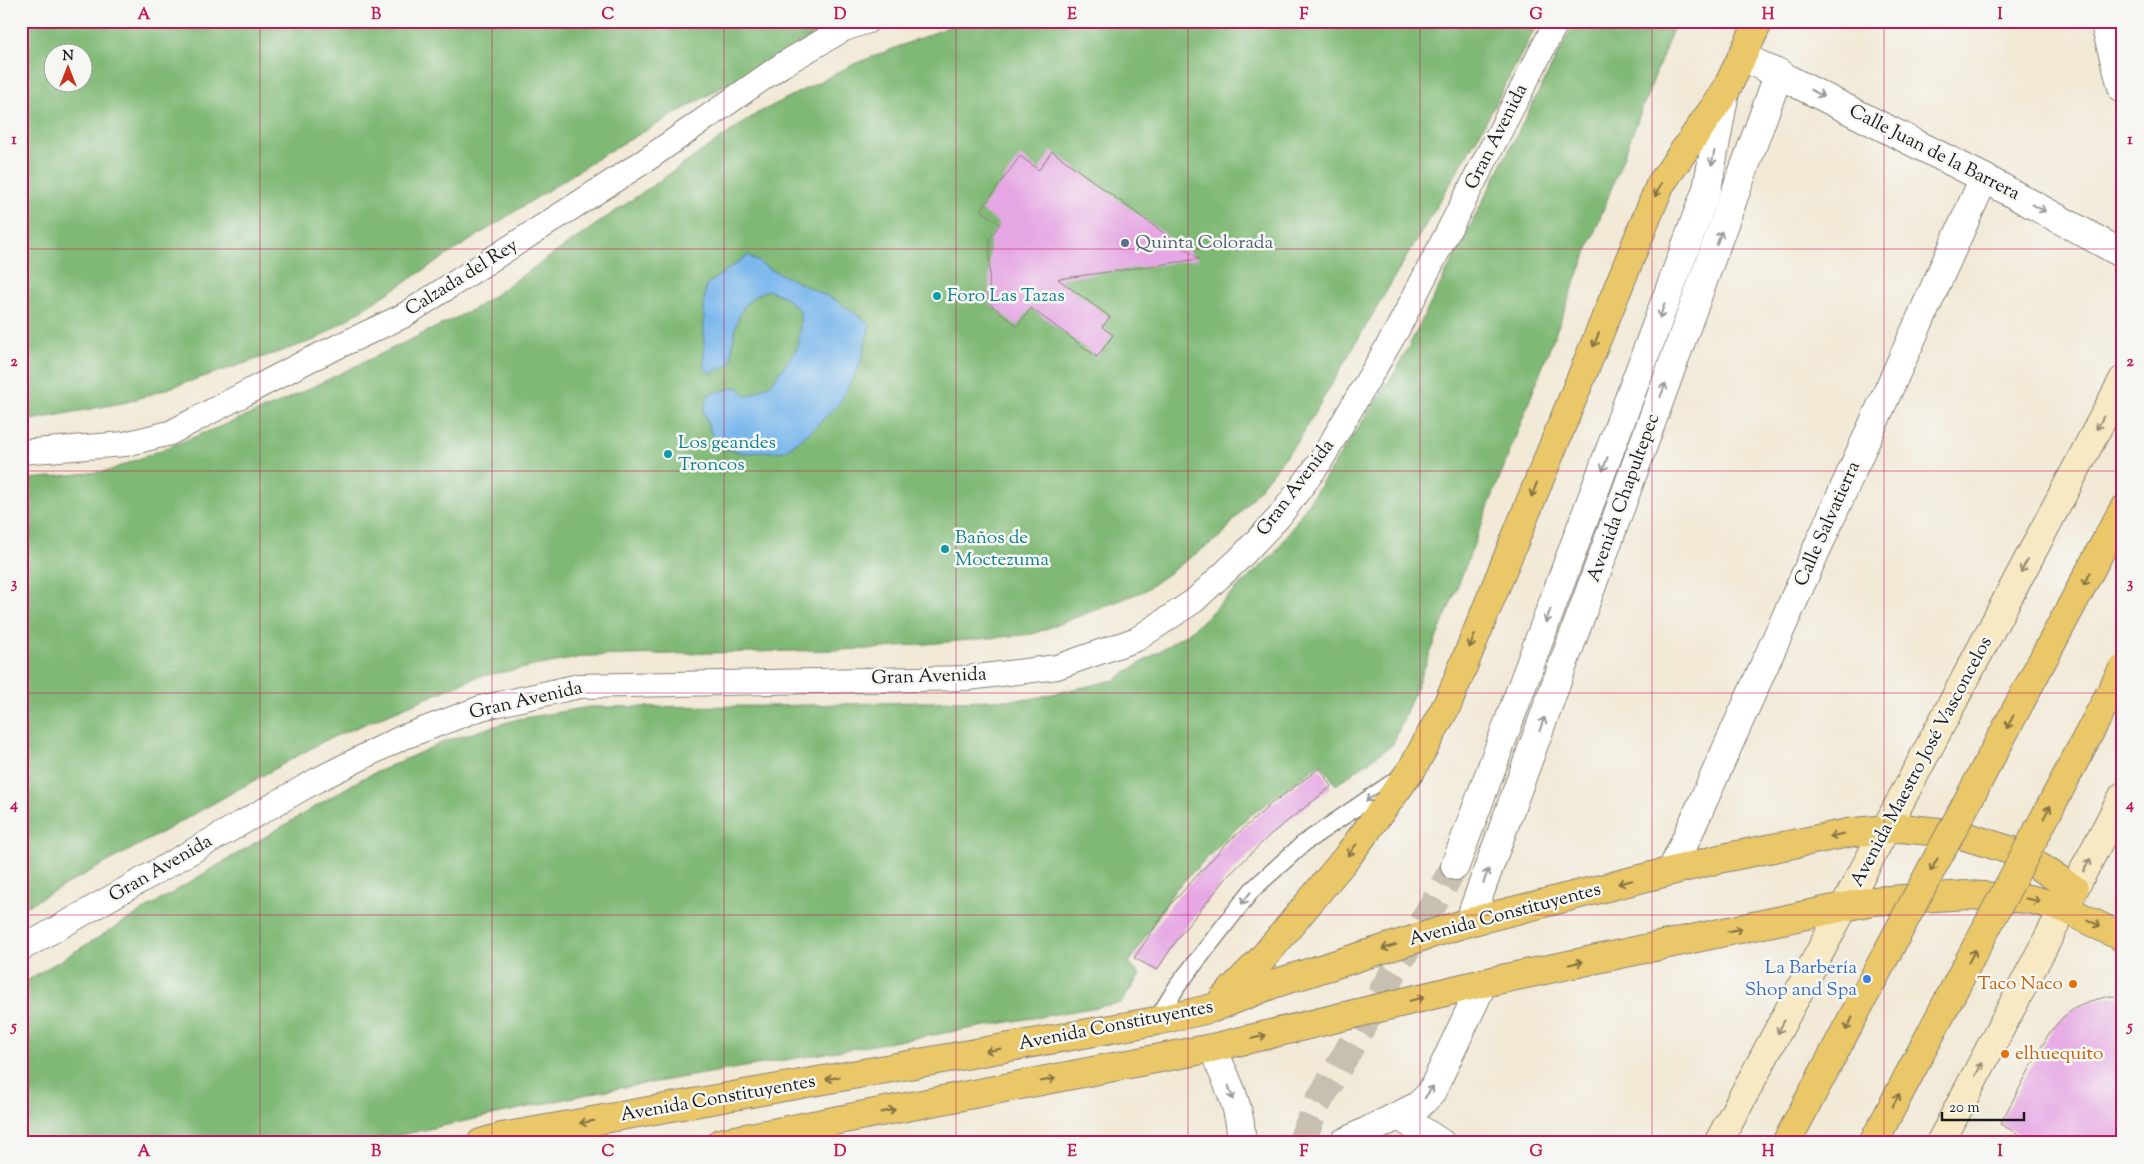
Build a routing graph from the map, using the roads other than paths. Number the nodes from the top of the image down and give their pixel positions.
1 (868, 21) edge
2 (1557, 21) edge
3 (1759, 21) edge
4 (2104, 21) edge
5 (1742, 56) junction
6 (1779, 73) junction
7 (2123, 90) edge
8 (1725, 92) junction
9 (1984, 178) junction
10 (2123, 254) edge
11 (2123, 380) edge
12 (21, 452) edge
13 (2123, 510) edge
14 (2123, 669) edge
15 (1412, 769) junction
16 (2123, 796) edge
17 (1885, 828) junction
18 (1456, 866) tunnel mouth
19 (1672, 870) junction
20 (2069, 898) junction
21 (1846, 907) junction
22 (1469, 922) junction
23 (2123, 938) edge
24 (21, 949) edge
25 (1483, 983) junction
26 (1213, 1008) junction
27 (1156, 1021) junction
28 (1212, 1048) junction
29 (1399, 1116) junction
30 (481, 1143) edge
31 (720, 1143) edge
32 (1241, 1143) edge
33 (1343, 1143) edge
34 (1441, 1143) edge
35 (1718, 1143) edge
36 (1786, 1143) edge
37 (1873, 1143) edge
38 (1940, 1143) edge

1 - 12 street, Calzada del Rey
2 - 24 street, Gran Avenida
3 - 5 main road, Avenida Chapultepec
4 - 7 street
5 - 6 street, Calle Juan de la Barrera
5 - 8 main road, Avenida Chapultepec
6 -> 9 street, Calle Juan de la Barrera
22 -> 6 street, Avenida Chapultepec
8 -> 15 main road
8 -> 18 street, Avenida Chapultepec
9 -> 10 street, Calle Juan de la Barrera
9 - 19 street, Calle Salvatierra
11 -> 17 main road, Avenida Maestro José Vasconcelos
13 -> 36 main road, bridge
37 -> 14 main road, bridge
15 -> 26 main road
15 -> 27 lane
20 -> 16 main road
17 -> 19 main road, Avenida Constituyentes
17 - 20 main road, Avenida Constituyentes
17 - 21 main road, Avenida Maestro José Vasconcelos
19 -> 22 main road, Avenida Constituyentes
21 -> 20 main road
20 -> 23 main road
38 -> 20 main road
25 -> 21 main road
21 -> 35 main road, Avenida Maestro José Vasconcelos
22 -> 26 main road, Avenida Constituyentes
28 -> 25 main road
29 -> 25 street
26 - 27 main road, Avenida Constituyentes
27 -> 30 main road, Avenida Constituyentes
31 -> 28 main road
28 -> 32 street
29 - 33 street
29 - 34 street

